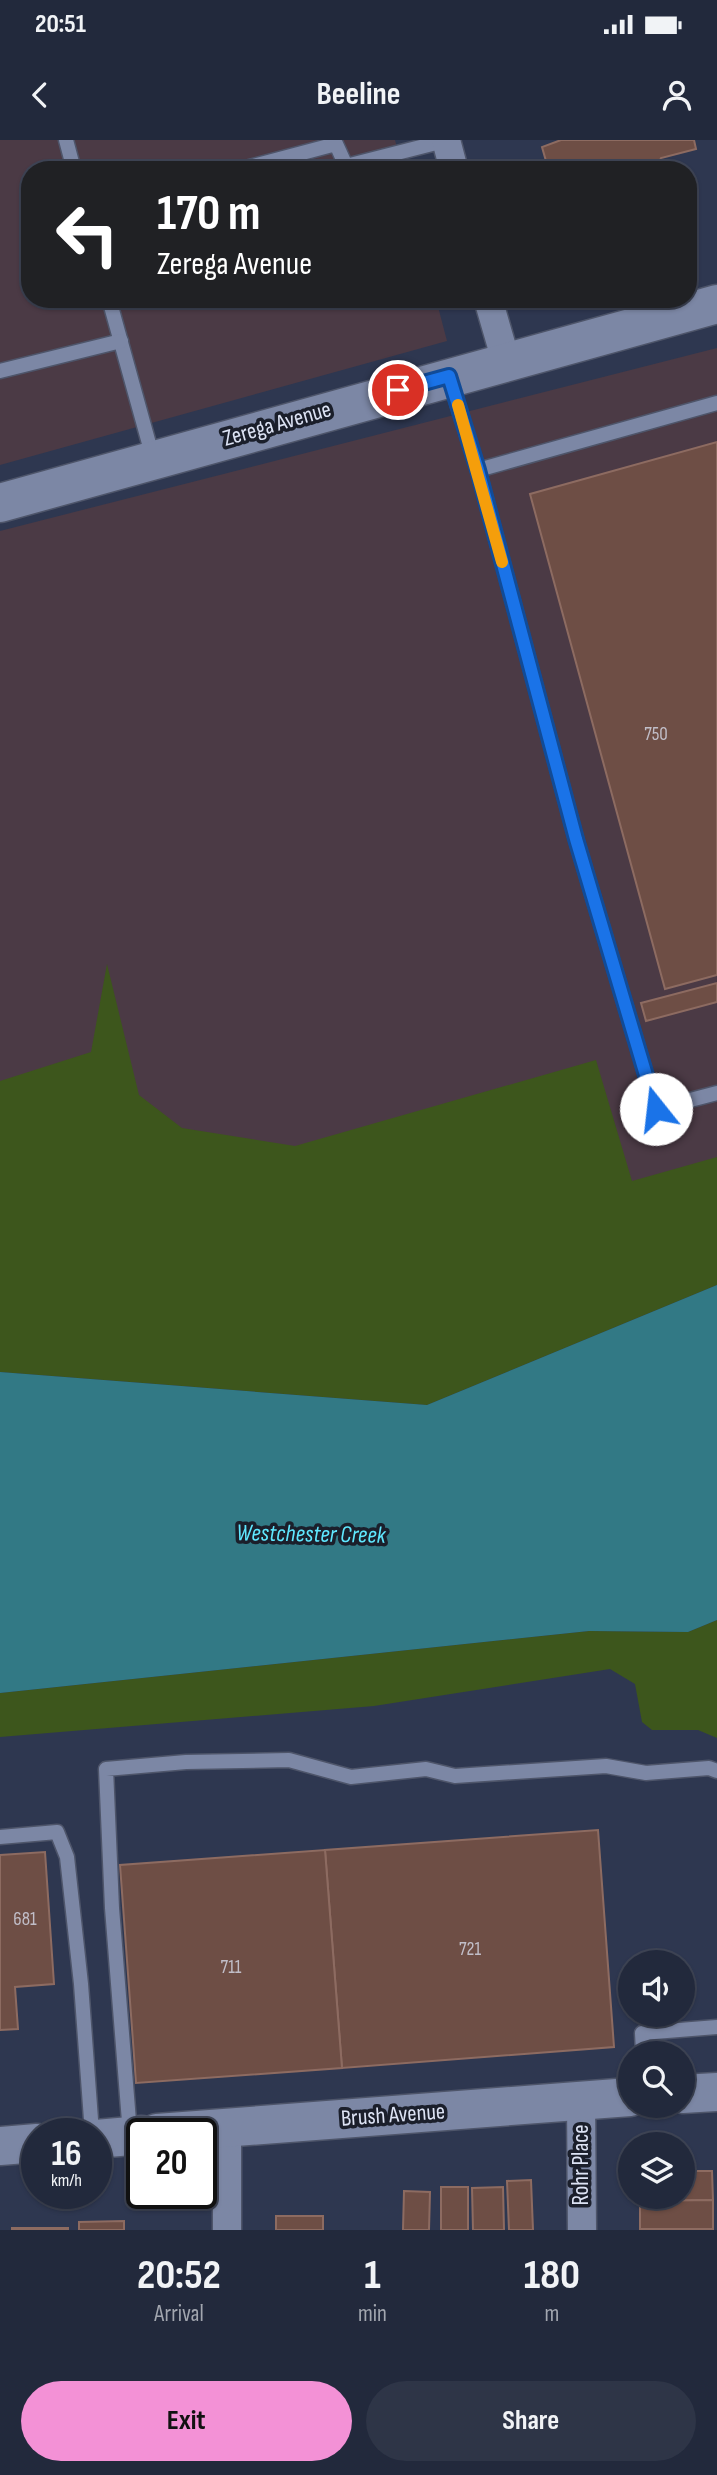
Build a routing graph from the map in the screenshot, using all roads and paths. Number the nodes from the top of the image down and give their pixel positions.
1 (66, 140) edge
2 (447, 140) edge
3 (72, 161) edge
4 (273, 161) edge
5 (343, 161) edge
6 (371, 161) edge
7 (452, 161) edge
8 (717, 304) edge
9 (112, 308) edge
10 (491, 308) edge
11 (121, 341) junction
12 (506, 361) junction
13 (0, 371) edge
14 (449, 376) junction
15 (717, 403) edge
16 (153, 460) junction
17 (478, 470) junction
18 (0, 503) edge
19 (717, 1093) edge
20 (717, 1771) edge
21 (0, 1837) edge
22 (717, 2026) edge
23 (642, 2041) edge
24 (717, 2092) edge
25 (695, 2093) edge
26 (618, 2098) edge
27 (581, 2101) junction
28 (91, 2118) edge
29 (130, 2118) edge
30 (227, 2127) junction
31 (217, 2128) edge
32 (21, 2144) edge
33 (0, 2146) edge
34 (227, 2230) edge
35 (582, 2230) edge

1 - 3 lane
2 - 6 lane
2 - 7 street
4 - 5 lane
8 - 12 main road, Zerega Avenue
9 - 11 lane
10 - 12 street
11 - 13 lane
11 - 16 lane
12 - 14 main road, Zerega Avenue
14 - 16 main road, Zerega Avenue
14 - 17 lane
15 - 17 lane
16 - 18 main road, Zerega Avenue
17 - 19 lane
20 - 29 lane
21 - 28 lane
22 - 23 lane
24 - 25 main road
26 - 27 main road, Brush Avenue
27 - 30 main road, Brush Avenue
27 - 35 street, Rohr Place
30 - 31 main road, Brush Avenue
30 - 34 street
32 - 33 main road

